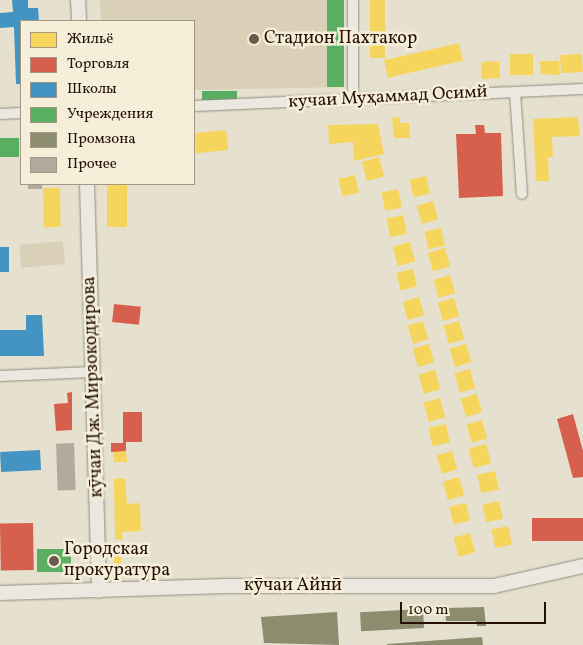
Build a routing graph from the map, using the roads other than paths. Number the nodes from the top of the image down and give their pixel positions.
1 (78, 0) edge
2 (353, 0) edge
3 (79, 20) edge
4 (583, 88) edge
5 (514, 92) junction
6 (353, 99) junction
7 (195, 106) edge
8 (20, 113) edge
9 (0, 114) edge
10 (87, 185) edge
11 (522, 194) dead end
12 (92, 372) junction
13 (0, 376) edge
14 (583, 566) edge
15 (99, 591) junction
16 (0, 593) edge

1 - 3 main road
2 - 6 street
4 - 5 street, кучаи Муҳаммад Осимй
5 - 6 street, кучаи Муҳаммад Осимй
5 - 11 street
6 - 7 street, кучаи Муҳаммад Осимй
8 - 9 street
10 - 12 main road, кӯчаи Дж. Мирзокодирова
12 - 13 street
12 - 15 main road, кӯчаи Дж. Мирзокодирова
14 - 15 main road, кӯчаи Айнӣ
15 - 16 main road, кӯчаи Айнӣ

